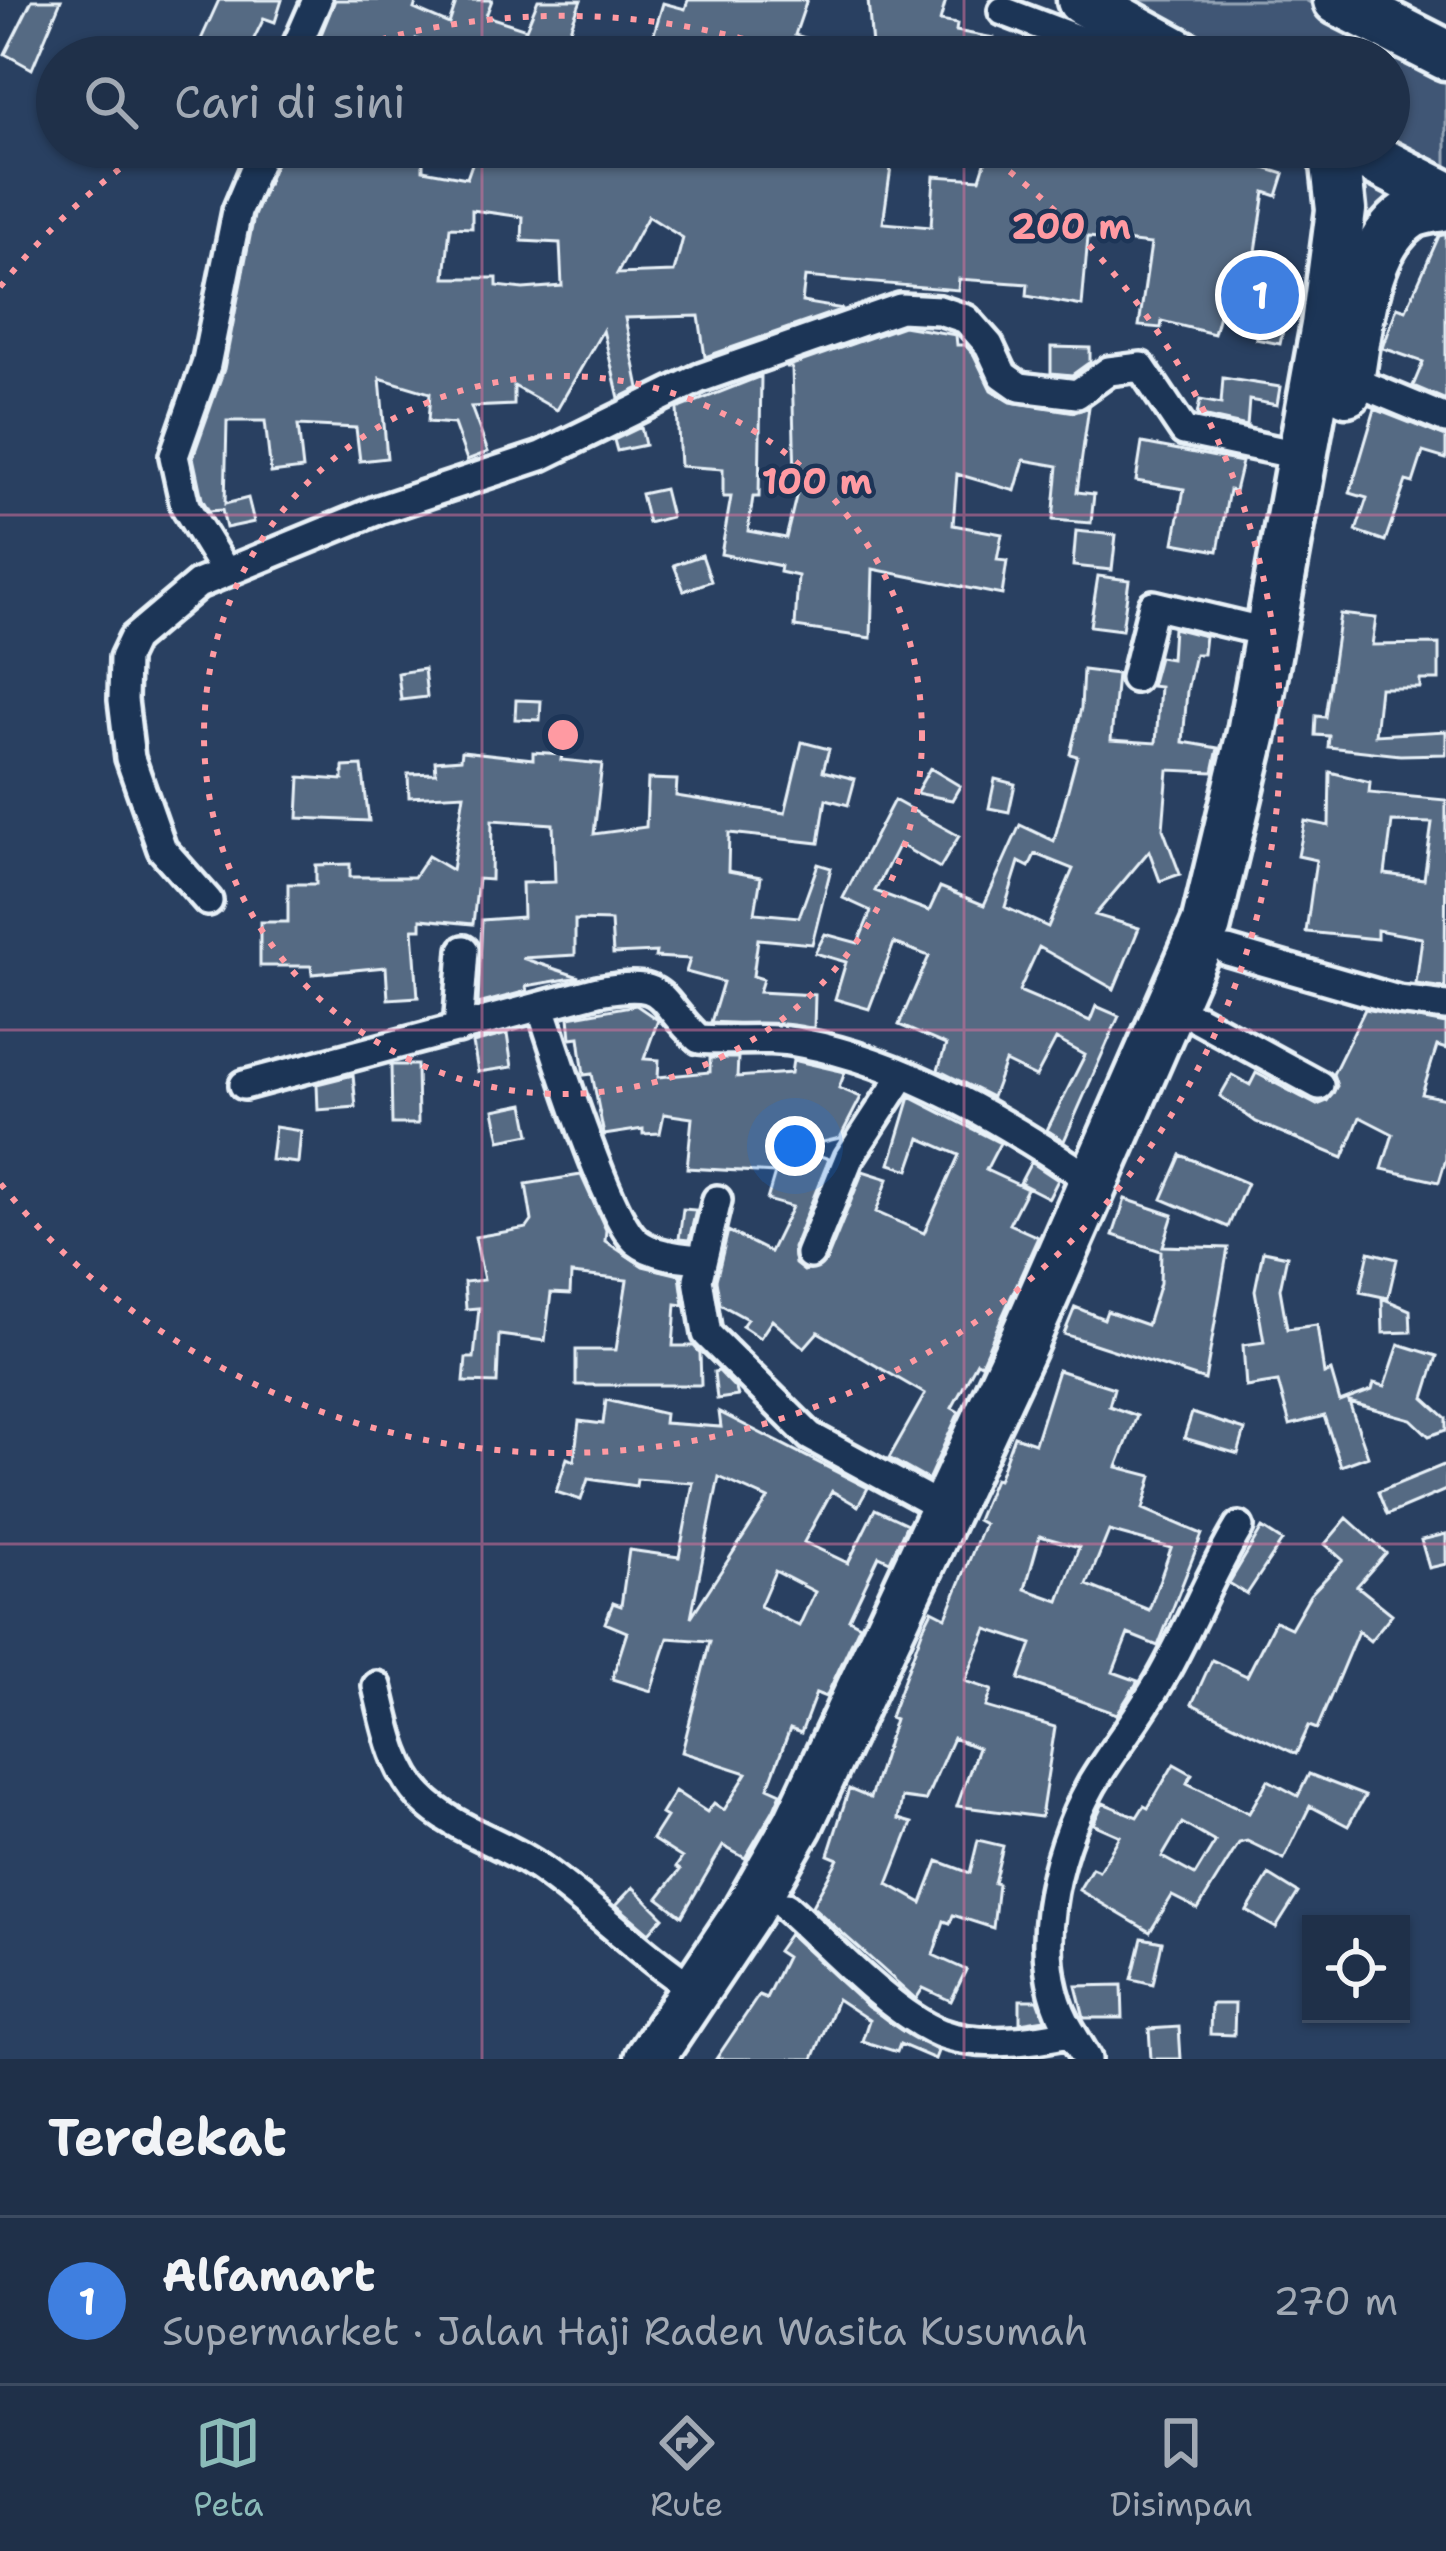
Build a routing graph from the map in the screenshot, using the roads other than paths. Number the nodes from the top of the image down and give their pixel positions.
1 (317, 0) edge
2 (1082, 0) edge
3 (1337, 0) edge
4 (1003, 11) dead end
5 (301, 36) edge
6 (1069, 36) edge
7 (1148, 36) edge
8 (1408, 36) edge
9 (1410, 37) edge
10 (1446, 55) edge
11 (255, 168) edge
12 (1336, 168) edge
13 (1387, 168) edge
14 (1446, 201) edge
15 (1349, 379) junction
16 (1446, 419) edge
17 (1303, 456) junction
18 (225, 571) junction
19 (1283, 615) junction
20 (1135, 678) dead end
21 (208, 902) dead end
22 (464, 950) dead end
23 (1228, 951) junction
24 (1446, 1006) edge
25 (541, 1007) junction
26 (1198, 1019) junction
27 (458, 1029) junction
28 (903, 1076) junction
29 (244, 1085) dead end
30 (1319, 1085) dead end
31 (1094, 1182) junction
32 (717, 1200) dead end
33 (810, 1254) dead end
34 (700, 1259) junction
35 (1035, 1351) junction
36 (946, 1510) junction
37 (1239, 1527) dead end
38 (376, 1686) dead end
39 (786, 1907) junction
40 (695, 1990) junction
41 (1071, 2032) junction
42 (650, 2059) edge
43 (684, 2059) edge
44 (1087, 2059) edge

1 - 5 street
2 - 7 highway
3 - 8 highway
4 - 6 street
9 - 10 highway
11 - 18 street
12 - 17 highway
13 - 14 highway
14 - 15 highway
15 - 16 street
15 - 19 highway
17 - 18 street
17 - 19 highway
18 - 21 street
19 - 20 street
19 - 23 highway
19 - 31 highway
22 - 27 street
23 - 24 street
23 - 26 highway
25 - 27 street
25 - 28 street
25 - 34 street
26 - 30 street
26 - 35 highway
27 - 29 street
28 - 31 street
28 - 33 street
31 - 35 highway
32 - 34 street
34 - 36 street
35 - 36 highway
35 - 39 highway
36 - 40 highway
37 - 41 street
38 - 40 street
39 - 41 street
39 - 43 highway
40 - 42 highway
41 - 44 street

